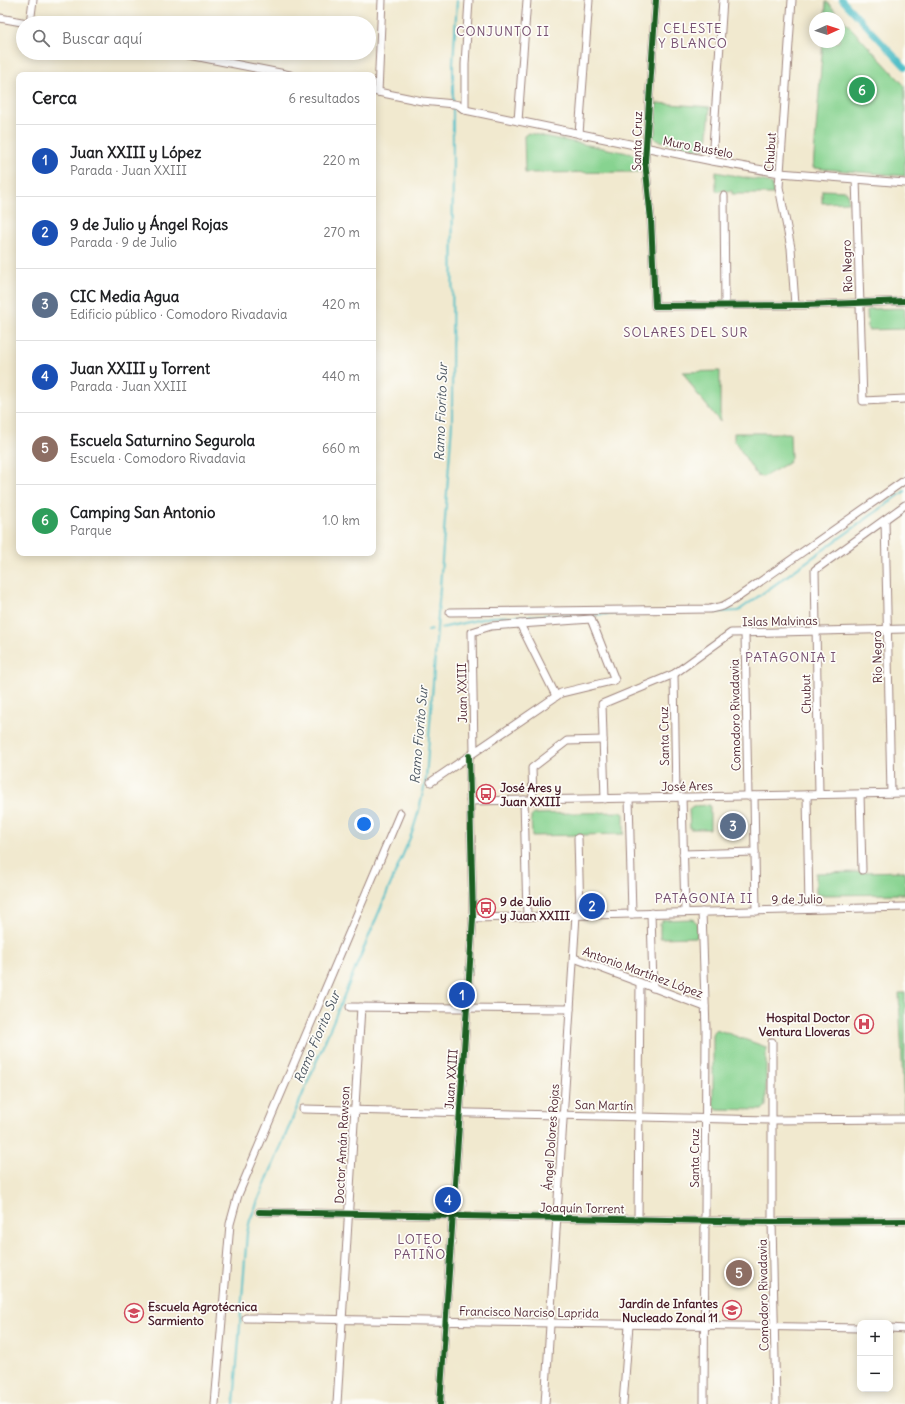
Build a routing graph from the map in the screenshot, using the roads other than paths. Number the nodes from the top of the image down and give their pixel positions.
1 (33, 0) edge
2 (382, 0) edge
3 (469, 0) edge
4 (527, 0) edge
5 (589, 0) edge
6 (656, 0) edge
7 (723, 0) edge
8 (792, 0) edge
9 (30, 16) edge
10 (0, 18) edge
11 (16, 21) edge
12 (214, 60) edge
13 (275, 72) edge
14 (376, 79) edge
15 (376, 92) edge
16 (465, 110) junction
17 (518, 121) junction
18 (579, 134) junction
19 (646, 148) junction
20 (712, 161) junction
21 (780, 173) junction
22 (856, 179) junction
23 (905, 183) edge
24 (724, 196) dead end
25 (905, 301) edge
26 (860, 303) junction
27 (795, 305) junction
28 (726, 306) junction
29 (905, 400) edge
30 (905, 480) edge
31 (905, 506) edge
32 (885, 520) junction
33 (450, 612) dead end
34 (520, 624) junction
35 (887, 629) junction
36 (905, 629) edge
37 (816, 631) junction
38 (745, 633) junction
39 (674, 674) junction
40 (556, 696) junction
41 (603, 740) junction
42 (472, 754) junction
43 (431, 782) dead end
44 (891, 793) junction
45 (905, 793) edge
46 (819, 794) junction
47 (860, 794) junction
48 (807, 795) junction
49 (751, 796) junction
50 (679, 797) junction
51 (629, 798) junction
52 (605, 799) junction
53 (524, 800) junction
54 (533, 800) junction
55 (470, 801) junction
56 (400, 813) dead end
57 (578, 838) dead end
58 (755, 852) junction
59 (684, 854) junction
60 (862, 870) dead end
61 (905, 907) edge
62 (809, 909) junction
63 (756, 911) junction
64 (685, 912) junction
65 (702, 912) junction
66 (651, 913) junction
67 (632, 914) junction
68 (578, 915) junction
69 (527, 916) junction
70 (473, 918) junction
71 (574, 958) junction
72 (640, 983) junction
73 (653, 988) junction
74 (350, 1007) dead end
75 (361, 1007) junction
76 (705, 1007) junction
77 (467, 1008) junction
78 (570, 1009) junction
79 (772, 1042) dead end
80 (303, 1109) dead end
81 (355, 1110) junction
82 (460, 1113) junction
83 (564, 1115) junction
84 (639, 1117) junction
85 (706, 1118) junction
86 (905, 1119) edge
87 (772, 1120) junction
88 (259, 1212) dead end
89 (348, 1214) junction
90 (453, 1216) junction
91 (557, 1218) junction
92 (638, 1220) junction
93 (705, 1221) junction
94 (905, 1221) edge
95 (772, 1222) junction
96 (246, 1318) dead end
97 (342, 1320) junction
98 (446, 1320) junction
99 (550, 1323) junction
100 (629, 1325) junction
101 (704, 1326) junction
102 (774, 1327) junction
103 (857, 1328) edge
104 (893, 1328) edge
105 (905, 1328) edge
106 (215, 1404) edge
107 (337, 1404) edge
108 (440, 1404) edge
109 (545, 1404) edge
110 (623, 1404) edge
111 (704, 1404) edge
112 (776, 1404) edge

1 - 9 street
2 - 14 street
3 - 16 street
4 - 17 street
5 - 18 street
6 - 19 street, Santa Cruz
7 - 20 street
8 - 21 street, Chubut
10 - 11 street
12 - 13 street
15 - 16 street, Muro Bustelo
16 - 17 street, Muro Bustelo
17 - 18 street, Muro Bustelo
18 - 19 street, Muro Bustelo
19 - 20 street, Muro Bustelo
19 - 28 street, Santa Cruz
20 - 21 street, Muro Bustelo
21 - 22 street, Muro Bustelo
21 - 27 street, Chubut
22 - 23 street, Muro Bustelo
22 - 26 street, Río Negro
24 - 28 street
25 - 26 street
26 - 27 street
26 - 29 street, Río Negro
27 - 28 street
30 - 33 street
31 - 32 street
32 - 35 street, Río Negro
32 - 37 street, Chubut
34 - 40 street
34 - 40 street
34 - 42 street, Juan XXIII
35 - 36 street, Islas Malvinas
35 - 37 street, Islas Malvinas
35 - 44 street, Río Negro
37 - 38 street, Islas Malvinas
37 - 46 street, Chubut
38 - 39 street, Islas Malvinas
38 - 49 street, Comodoro Rivadavia
39 - 41 street, Islas Malvinas
39 - 50 street, Santa Cruz
40 - 42 street
41 - 52 street
41 - 54 street
42 - 43 street
42 - 55 street, Juan XXIII
44 - 45 street, José Ares
44 - 47 street, José Ares
46 - 47 street, José Ares
46 - 48 street, José Ares
47 - 60 street
48 - 49 street, José Ares
48 - 62 street
49 - 50 street, José Ares
49 - 58 street, Comodoro Rivadavia
50 - 51 street, José Ares
50 - 59 street, Santa Cruz
51 - 52 street, José Ares
51 - 67 street
52 - 54 street, José Ares
53 - 54 street, José Ares
53 - 55 street, José Ares
53 - 69 street
55 - 70 street, Juan XXIII
56 - 106 street
57 - 68 street, Ángel Dolores Rojas
58 - 59 street
58 - 63 street, Comodoro Rivadavia
59 - 64 street, Santa Cruz
61 - 62 street, 9 de Julio
62 - 63 street, 9 de Julio
63 - 65 street, 9 de Julio
64 - 65 street, 9 de Julio
64 - 66 street, 9 de Julio
65 - 76 street, Santa Cruz
66 - 67 street, 9 de Julio
66 - 73 street
67 - 68 street, 9 de Julio
68 - 69 street, 9 de Julio
68 - 71 street, Ángel Dolores Rojas
69 - 70 street, 9 de Julio
70 - 77 street, Juan XXIII
71 - 72 street, Antonio Martínez López
71 - 78 street, Ángel Dolores Rojas
72 - 73 street, Antonio Martínez López
72 - 84 street
73 - 76 street, Antonio Martínez López
74 - 75 street
75 - 77 street
75 - 81 street, Doctor Amán Rawson
76 - 85 street, Santa Cruz
77 - 78 street
77 - 82 street, Juan XXIII
78 - 83 street, Ángel Dolores Rojas
79 - 87 street, Comodoro Rivadavia
80 - 81 street, San Martín
81 - 82 street, San Martín
81 - 89 street, Doctor Amán Rawson
82 - 83 street, San Martín
82 - 90 street, Juan XXIII
83 - 84 street, San Martín
83 - 91 street, Ángel Dolores Rojas
84 - 85 street, San Martín
84 - 92 street
85 - 87 street, San Martín
85 - 93 street, Santa Cruz
86 - 87 street, San Martín
87 - 95 street, Comodoro Rivadavia
88 - 89 street, Joaquín Torrent
89 - 90 street, Joaquín Torrent
89 - 97 street, Doctor Amán Rawson
90 - 91 street, Joaquín Torrent
90 - 98 street, Juan XXIII
91 - 92 street, Joaquín Torrent
91 - 99 street, Ángel Dolores Rojas
92 - 93 street, Joaquín Torrent
93 - 95 street, Joaquín Torrent
93 - 101 street, Santa Cruz
94 - 95 street, Joaquín Torrent
95 - 102 street, Comodoro Rivadavia
96 - 97 street, Francisco Narciso Laprida
97 - 98 street, Francisco Narciso Laprida
97 - 107 street, Doctor Amán Rawson
98 - 99 street, Francisco Narciso Laprida
98 - 108 street, Juan XXIII
99 - 100 street, Francisco Narciso Laprida
99 - 109 street, Ángel Dolores Rojas
100 - 101 street, Francisco Narciso Laprida
100 - 110 street
101 - 102 street, Francisco Narciso Laprida
101 - 111 street, Santa Cruz
102 - 103 street, Francisco Narciso Laprida
102 - 112 street, Comodoro Rivadavia
104 - 105 street

